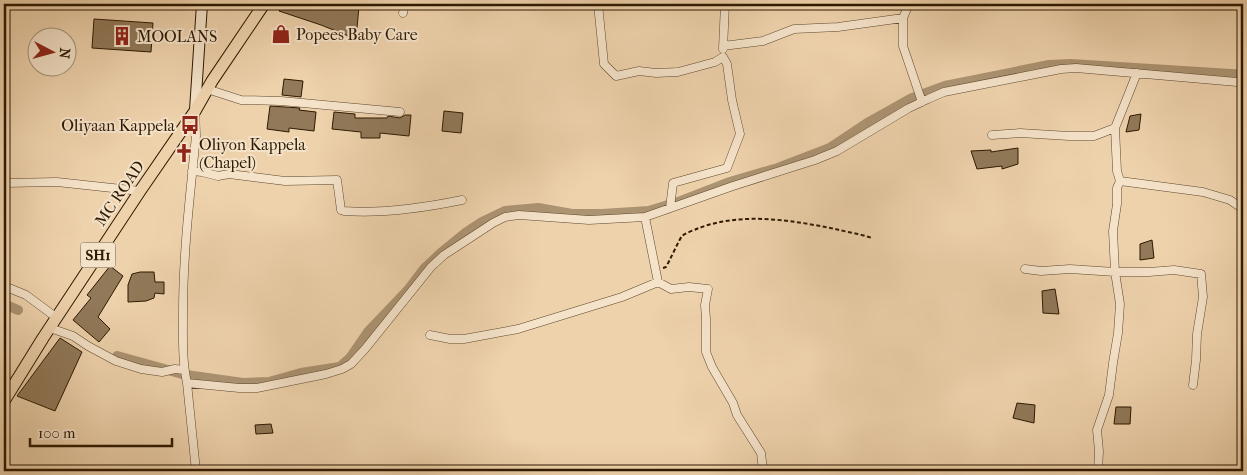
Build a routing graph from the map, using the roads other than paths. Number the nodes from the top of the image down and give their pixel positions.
1 (6, 4) edge
2 (202, 4) edge
3 (264, 4) edge
4 (405, 4) edge
5 (598, 4) edge
6 (725, 4) edge
7 (909, 4) edge
8 (4, 11) edge
9 (404, 13) dead end
10 (903, 18) junction
11 (724, 46) junction
12 (723, 58) junction
13 (1137, 73) junction
14 (1243, 83) edge
15 (207, 90) junction
16 (922, 102) junction
17 (195, 112) junction
18 (400, 112) dead end
19 (1115, 128) junction
20 (992, 135) dead end
21 (192, 171) junction
22 (1120, 181) junction
23 (4, 183) edge
24 (140, 191) junction
25 (462, 200) dead end
26 (670, 208) junction
27 (1243, 209) edge
28 (646, 217) junction
29 (1025, 269) dead end
30 (1115, 272) junction
31 (658, 282) junction
32 (4, 286) edge
33 (53, 323) junction
34 (430, 335) dead end
35 (184, 370) junction
36 (187, 382) junction
37 (1193, 385) dead end
38 (4, 401) edge
39 (763, 470) edge
40 (196, 471) edge
41 (1098, 471) edge

1 - 8 street
2 - 17 main road
3 - 15 main road, MC ROAD / SH1
4 - 9 street
5 - 12 street
6 - 11 street
7 - 10 street
10 - 11 street
10 - 16 street
11 - 12 street
12 - 26 street
13 - 14 street
13 - 16 street
13 - 19 street
15 - 17 main road, MC ROAD / SH1
15 - 18 street
16 - 26 street
17 - 21 street
17 - 24 main road, MC ROAD / SH1
19 - 20 street
19 - 22 street
21 - 25 street
21 - 35 street
22 - 27 street
22 - 30 street
23 - 24 street
24 - 33 main road, MC ROAD / SH1
26 - 28 street
28 - 31 street
28 - 36 street
29 - 30 street
30 - 37 street
30 - 41 street
31 - 34 street
31 - 39 street
32 - 33 street
33 - 35 street
33 - 38 main road, MC ROAD / SH1
35 - 36 street
36 - 40 street

